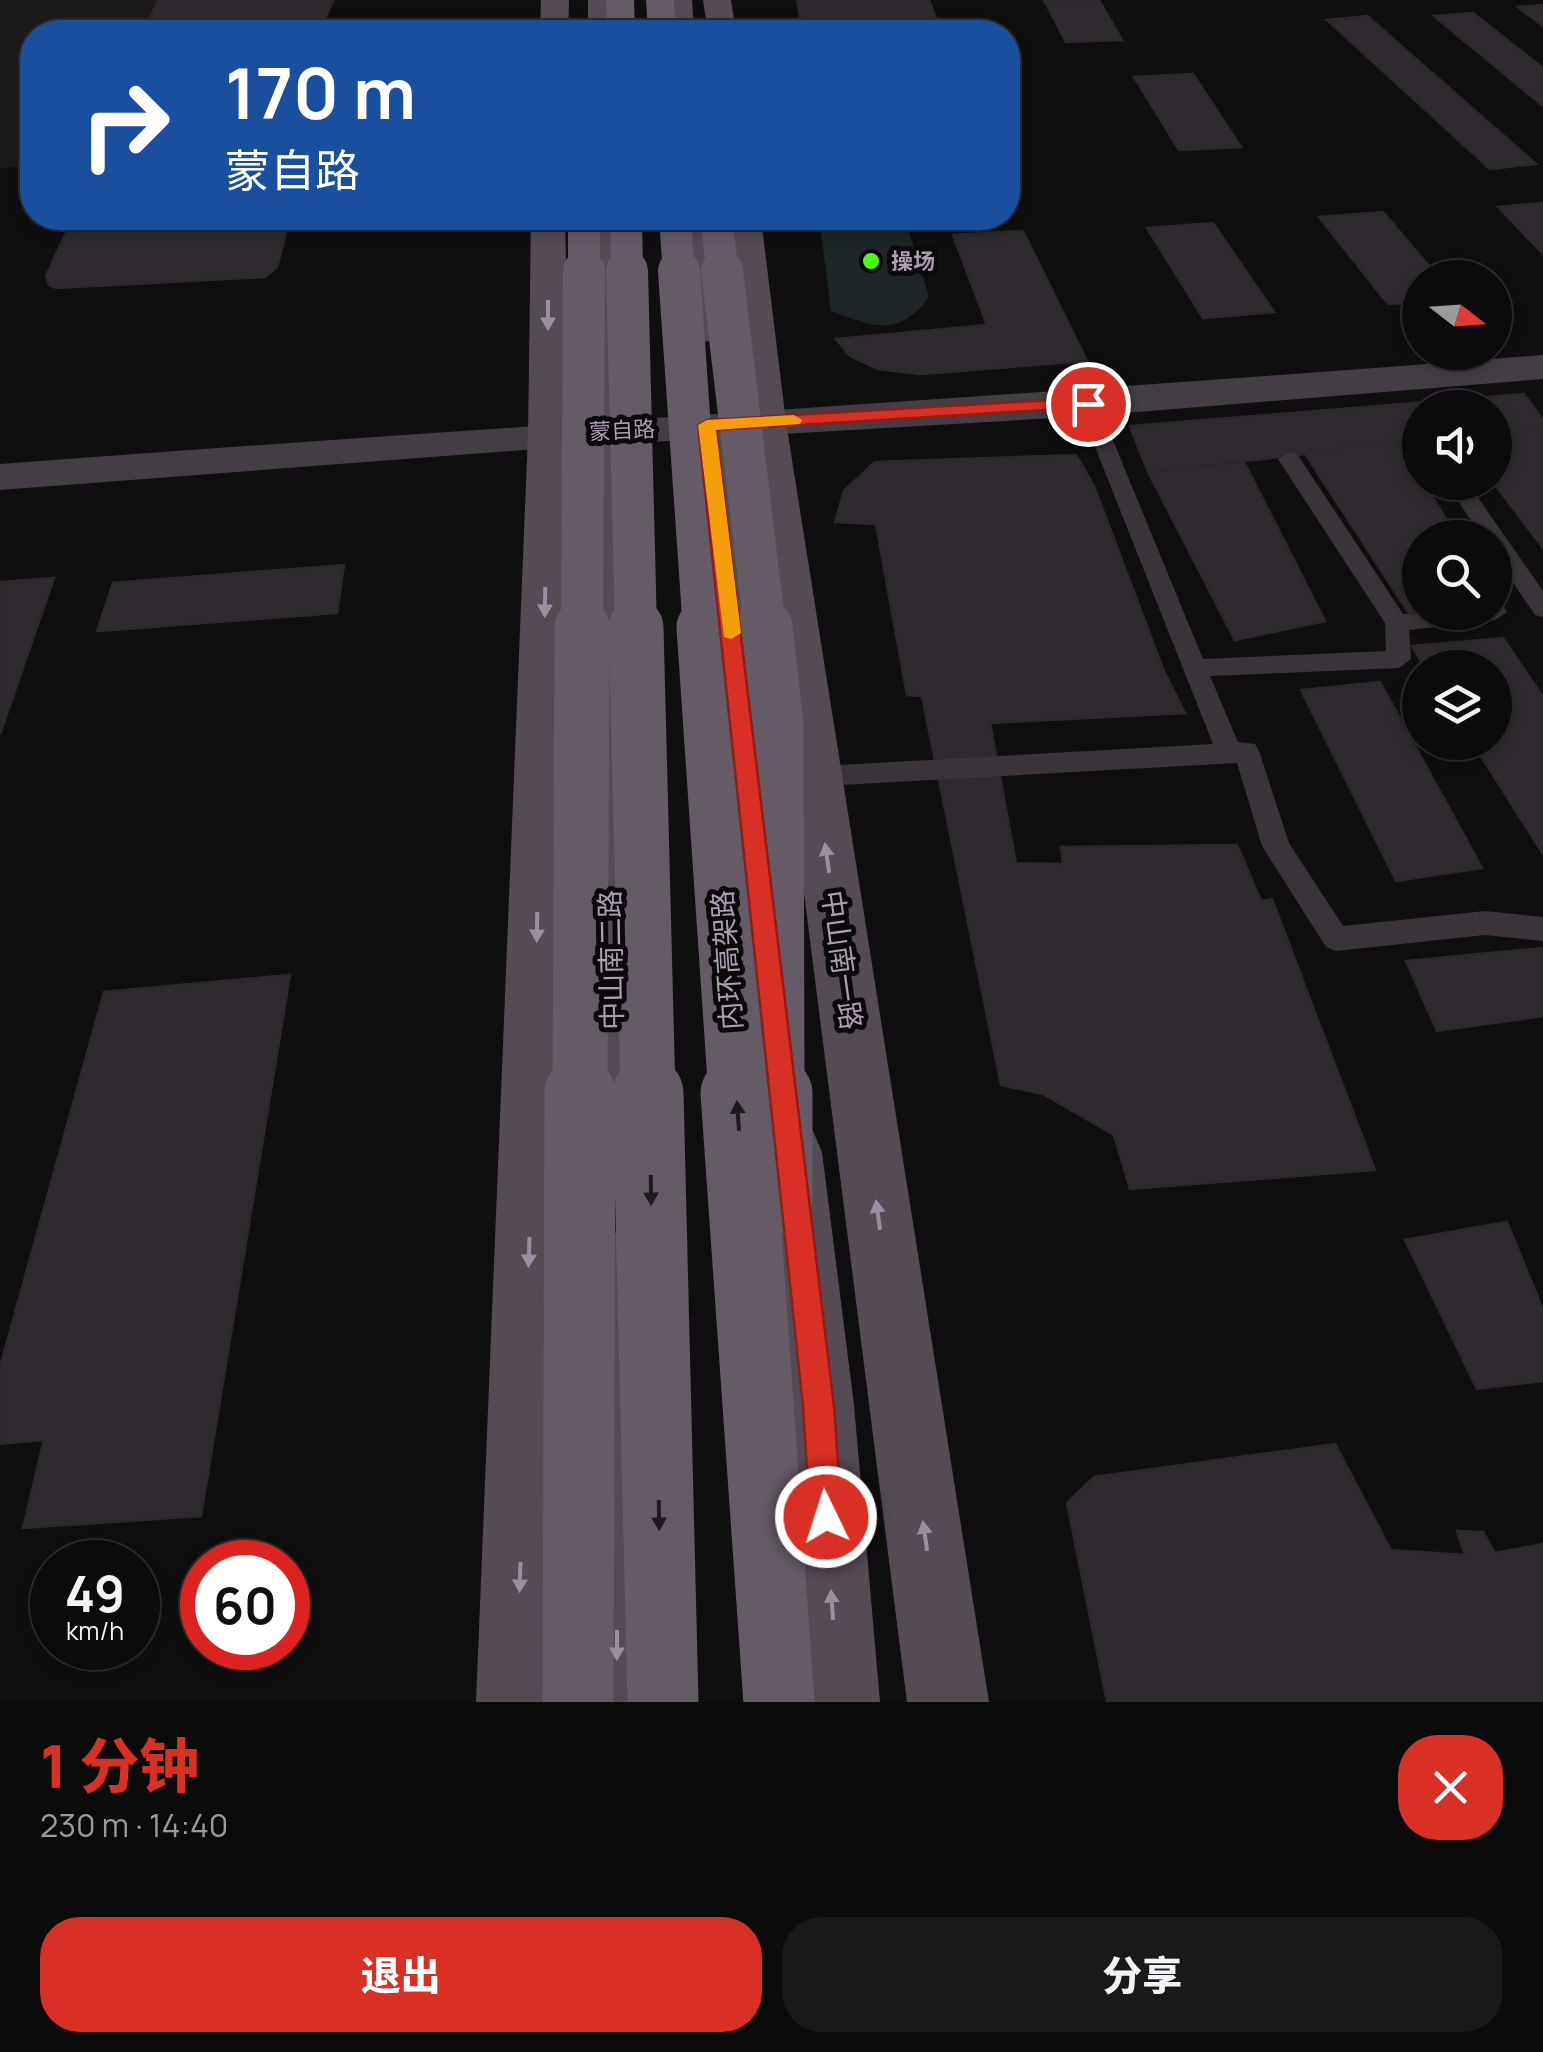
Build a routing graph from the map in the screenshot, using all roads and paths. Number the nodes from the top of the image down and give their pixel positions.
1 (550, 230) edge
2 (584, 230) edge
3 (602, 230) edge
4 (603, 230) edge
5 (626, 230) edge
6 (676, 230) edge
7 (696, 230) edge
8 (717, 230) edge
9 (744, 230) edge
10 (585, 305) junction
11 (1541, 371) edge
12 (1088, 404) junction
13 (736, 423) junction
14 (577, 433) junction
15 (1289, 459) dead end
16 (0, 476) edge
17 (1512, 564) edge
18 (1543, 608) edge
19 (1512, 611) edge
20 (1402, 622) edge
21 (1397, 623) junction
22 (1196, 668) junction
23 (1230, 754) junction
24 (816, 776) junction
25 (748, 782) junction
26 (1543, 929) edge
27 (778, 1692) edge
28 (517, 1702) edge
29 (578, 1702) edge
30 (618, 1702) edge
31 (664, 1702) edge
32 (839, 1702) edge
33 (948, 1702) edge

1 -> 14 main road
2 - 10 highway, bridge
3 - 10 highway, bridge
4 - 14 main road, 中山南二路
5 -> 31 highway, bridge
27 -> 6 highway, 内环高架路, bridge
7 - 13 main road, 中山南一路
8 - 27 highway, bridge
9 - 13 main road, 中山南一路
10 - 29 highway, bridge
11 - 12 street, 蒙自路
12 - 13 street, 蒙自路
12 - 22 lane
13 - 14 street, 蒙自路
13 - 24 main road, 中山南一路
13 - 25 main road, 中山南一路
14 - 16 street, 蒙自路
14 -> 28 main road
14 -> 30 main road, 中山南二路
15 - 21 lane
17 - 18 lane
18 - 19 lane
20 - 21 lane
21 - 22 lane
22 - 23 lane
23 - 24 lane
23 - 26 lane
24 - 25 lane
33 -> 24 main road, 中山南一路
32 -> 25 main road, 中山南一路

